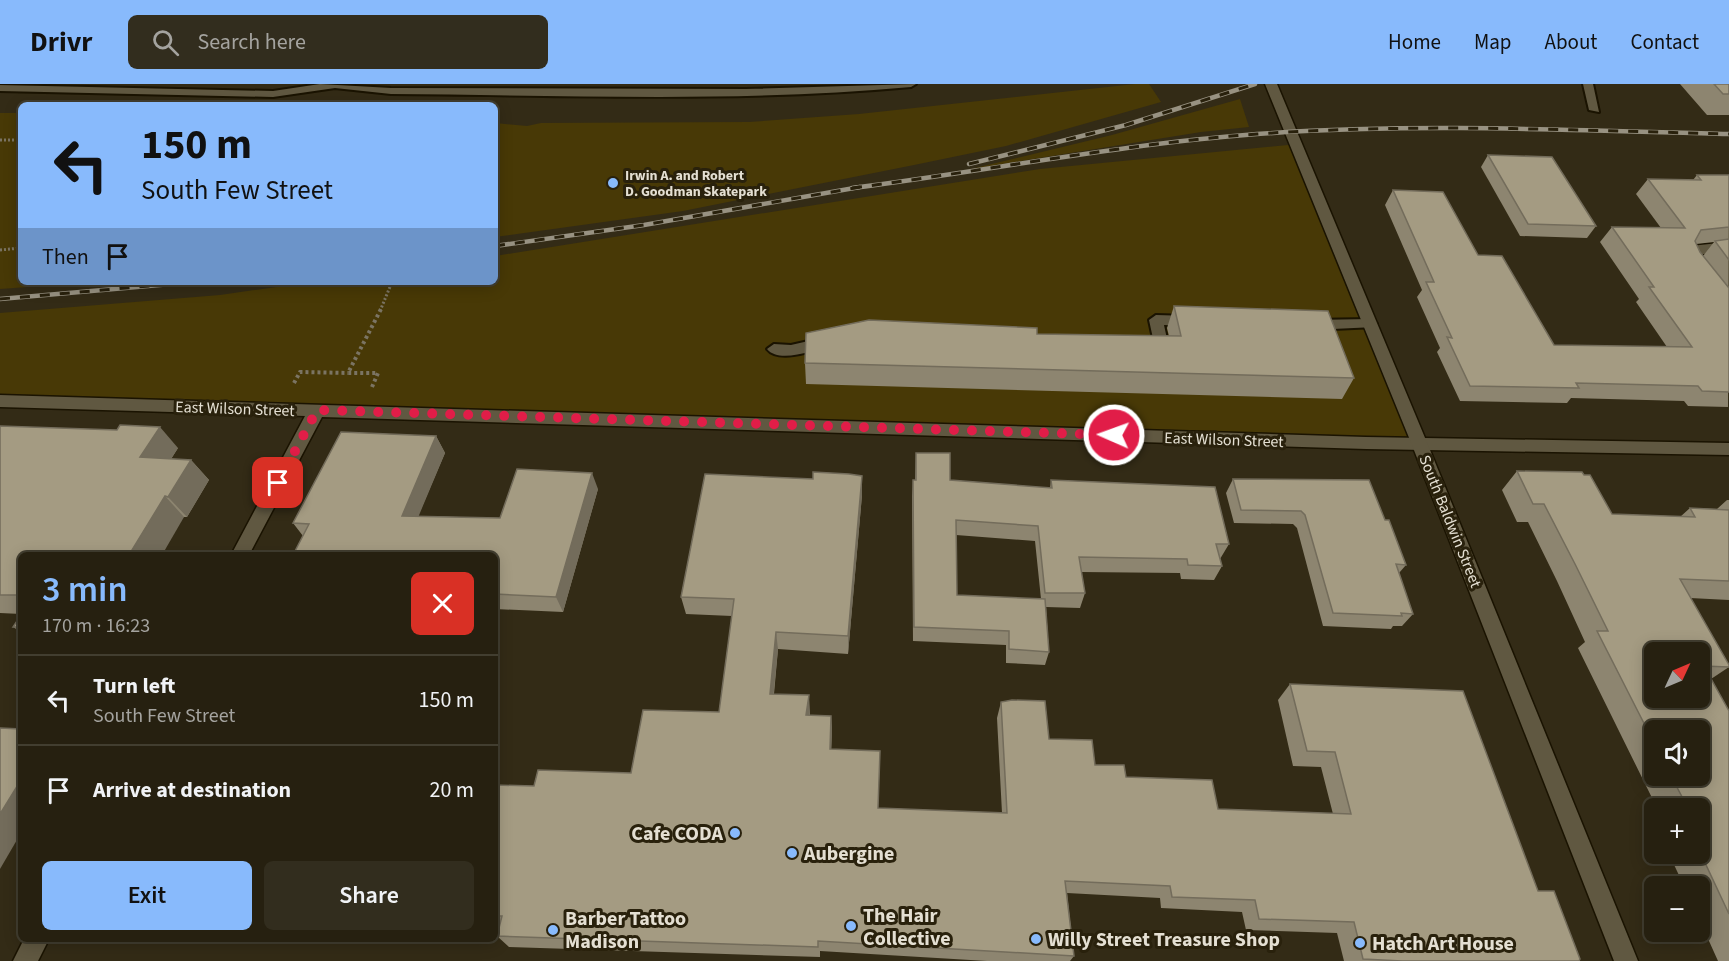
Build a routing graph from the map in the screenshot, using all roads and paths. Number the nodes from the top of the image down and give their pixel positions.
1 (911, 84) edge
2 (1271, 84) edge
3 (1588, 84) edge
4 (340, 85) edge
5 (0, 88) edge
6 (1595, 110) dead end
7 (0, 140) edge
8 (18, 140) edge
9 (1729, 246) edge
10 (18, 248) edge
11 (0, 250) edge
12 (391, 285) edge
13 (1729, 308) edge
14 (1204, 321) edge
15 (1300, 324) edge
16 (1370, 324) junction
17 (839, 340) edge
18 (1139, 347) edge
19 (774, 348) dead end
20 (348, 373) junction
21 (293, 386) dead end
22 (372, 388) dead end
23 (0, 401) edge
24 (317, 410) junction
25 (1420, 445) junction
26 (1729, 448) edge
27 (242, 552) edge
28 (35, 942) edge
29 (25, 961) edge
30 (1626, 961) edge

1 - 4 lane
2 - 16 street, South Baldwin Street
3 - 6 lane
4 - 5 lane
7 - 8 path
9 - 13 street
10 - 11 path
12 - 20 path
14 - 18 lane
15 - 16 lane
16 - 25 street, South Baldwin Street
17 - 19 lane
20 - 21 path
20 - 22 path
23 - 24 street, East Wilson Street
24 - 25 street, East Wilson Street
24 - 27 street
25 - 26 street, East Wilson Street
25 - 30 street, South Baldwin Street
28 - 29 street

